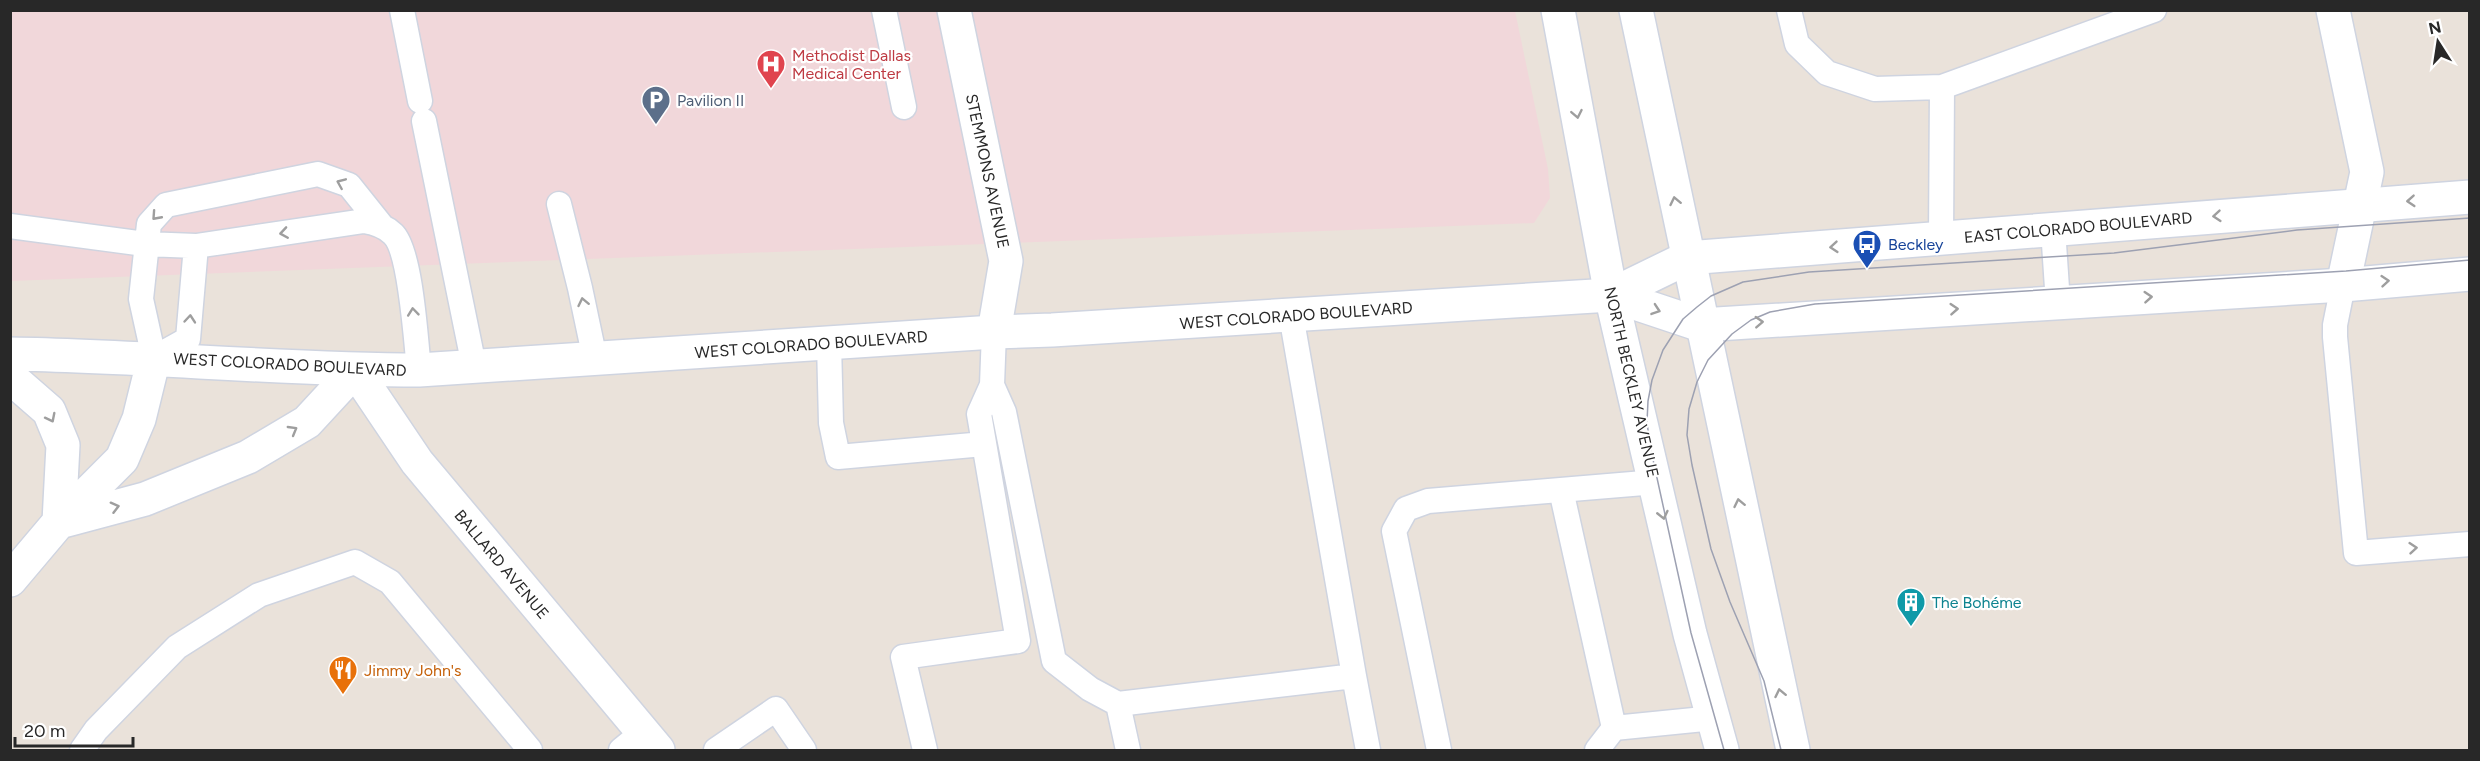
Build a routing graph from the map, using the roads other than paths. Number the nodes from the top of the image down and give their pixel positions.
1 (402, 10) edge
2 (884, 10) edge
3 (954, 10) edge
4 (1558, 10) edge
5 (1636, 10) edge
6 (1789, 10) edge
7 (2154, 10) edge
8 (2333, 10) edge
9 (1942, 87) junction
10 (904, 107) dead end
11 (2469, 197) edge
12 (559, 204) dead end
13 (2361, 205) junction
14 (381, 225) junction
15 (10, 226) edge
16 (2053, 229) junction
17 (1941, 238) junction
18 (145, 244) junction
19 (196, 246) junction
20 (1687, 258) junction
21 (2469, 274) edge
22 (2343, 285) junction
23 (1611, 295) junction
24 (2058, 303) junction
25 (1291, 315) junction
26 (1701, 325) junction
27 (994, 332) junction
28 (829, 343) junction
29 (10, 354) edge
30 (154, 358) junction
31 (595, 359) junction
32 (474, 366) junction
33 (355, 370) junction
34 (420, 370) junction
35 (10, 377) edge
36 (992, 385) junction
37 (984, 444) junction
38 (1656, 482) junction
39 (1561, 490) junction
40 (59, 522) junction
41 (2469, 543) edge
42 (10, 580) edge
43 (1354, 676) junction
44 (1118, 704) junction
45 (1714, 718) junction
46 (1614, 728) junction
47 (641, 744) edge
48 (82, 750) edge
49 (531, 750) edge
50 (716, 750) edge
51 (804, 750) edge
52 (925, 750) edge
53 (1128, 750) edge
54 (1368, 750) edge
55 (1439, 750) edge
56 (1597, 750) edge
57 (1722, 750) edge
58 (1793, 750) edge

1 - 32 lane
2 - 10 lane
3 - 27 street, STEMMONS AVENUE
4 -> 23 street, NORTH BECKLEY AVENUE
20 -> 5 street
6 - 9 lane
7 - 9 lane
8 - 13 street
9 - 17 lane
11 -> 13 street, EAST COLORADO BOULEVARD
31 -> 12 lane
13 -> 16 street, EAST COLORADO BOULEVARD
13 - 22 street
14 -> 18 lane
14 -> 19 lane
34 -> 14 lane
15 - 18 lane
16 - 17 street, EAST COLORADO BOULEVARD
16 - 24 lane
17 -> 20 street, EAST COLORADO BOULEVARD
18 - 19 lane
18 - 30 lane
30 -> 19 lane
20 - 23 street, WEST COLORADO BOULEVARD
20 - 26 street
22 -> 21 street
24 -> 22 street
22 -> 41 lane
23 - 25 street, WEST COLORADO BOULEVARD
23 -> 26 street, WEST COLORADO BOULEVARD
23 - 38 street, NORTH BECKLEY AVENUE
26 -> 24 street
25 - 27 street, WEST COLORADO BOULEVARD
25 - 43 lane
58 -> 26 street
27 - 28 street, WEST COLORADO BOULEVARD
27 - 36 lane
28 - 31 street, WEST COLORADO BOULEVARD
28 - 37 lane
29 - 30 street, WEST COLORADO BOULEVARD
30 - 33 street, WEST COLORADO BOULEVARD
30 - 40 street
31 - 32 street, WEST COLORADO BOULEVARD
32 - 34 street, WEST COLORADO BOULEVARD
33 - 34 street, WEST COLORADO BOULEVARD
40 -> 33 street
33 - 47 street, BALLARD AVENUE
35 -> 40 street
36 - 37 lane
36 - 44 lane
37 - 52 lane
38 - 39 lane
38 -> 45 street, NORTH BECKLEY AVENUE
39 - 46 lane
39 - 55 lane
40 - 42 street
43 - 44 lane
43 - 54 lane
44 - 53 lane
45 - 46 lane
45 - 57 street, NORTH BECKLEY AVENUE
46 - 56 lane
48 - 49 lane
50 - 51 lane

